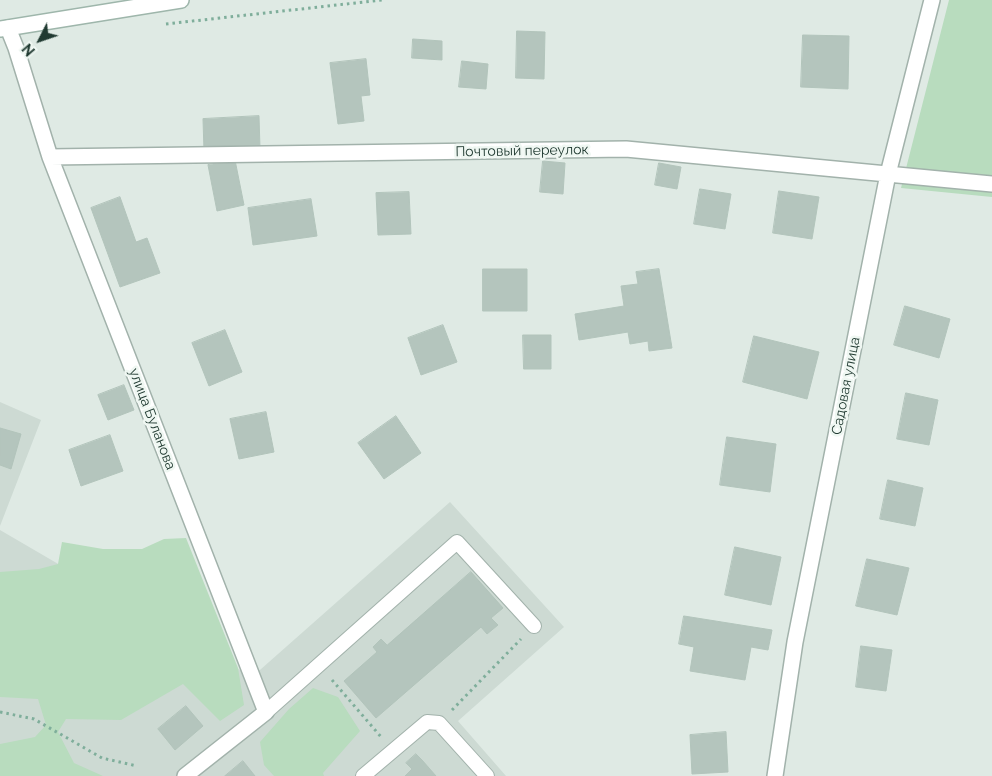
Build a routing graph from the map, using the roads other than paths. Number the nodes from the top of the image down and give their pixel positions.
1 (181, 0) edge
2 (932, 0) edge
3 (4, 28) edge
4 (50, 158) junction
5 (888, 174) junction
6 (992, 184) edge
7 (534, 626) road end
8 (266, 712) junction
9 (185, 776) edge
10 (362, 776) edge
11 (487, 776) edge
12 (775, 776) edge

1 - 3 street
2 - 5 street, Садовая улица
3 - 4 street, улица Буланова
4 - 5 street, Почтовый переулок
4 - 8 street, улица Буланова
5 - 6 street, Почтовый переулок
5 - 12 street, Садовая улица
7 - 8 lane
8 - 9 street
10 - 11 lane

